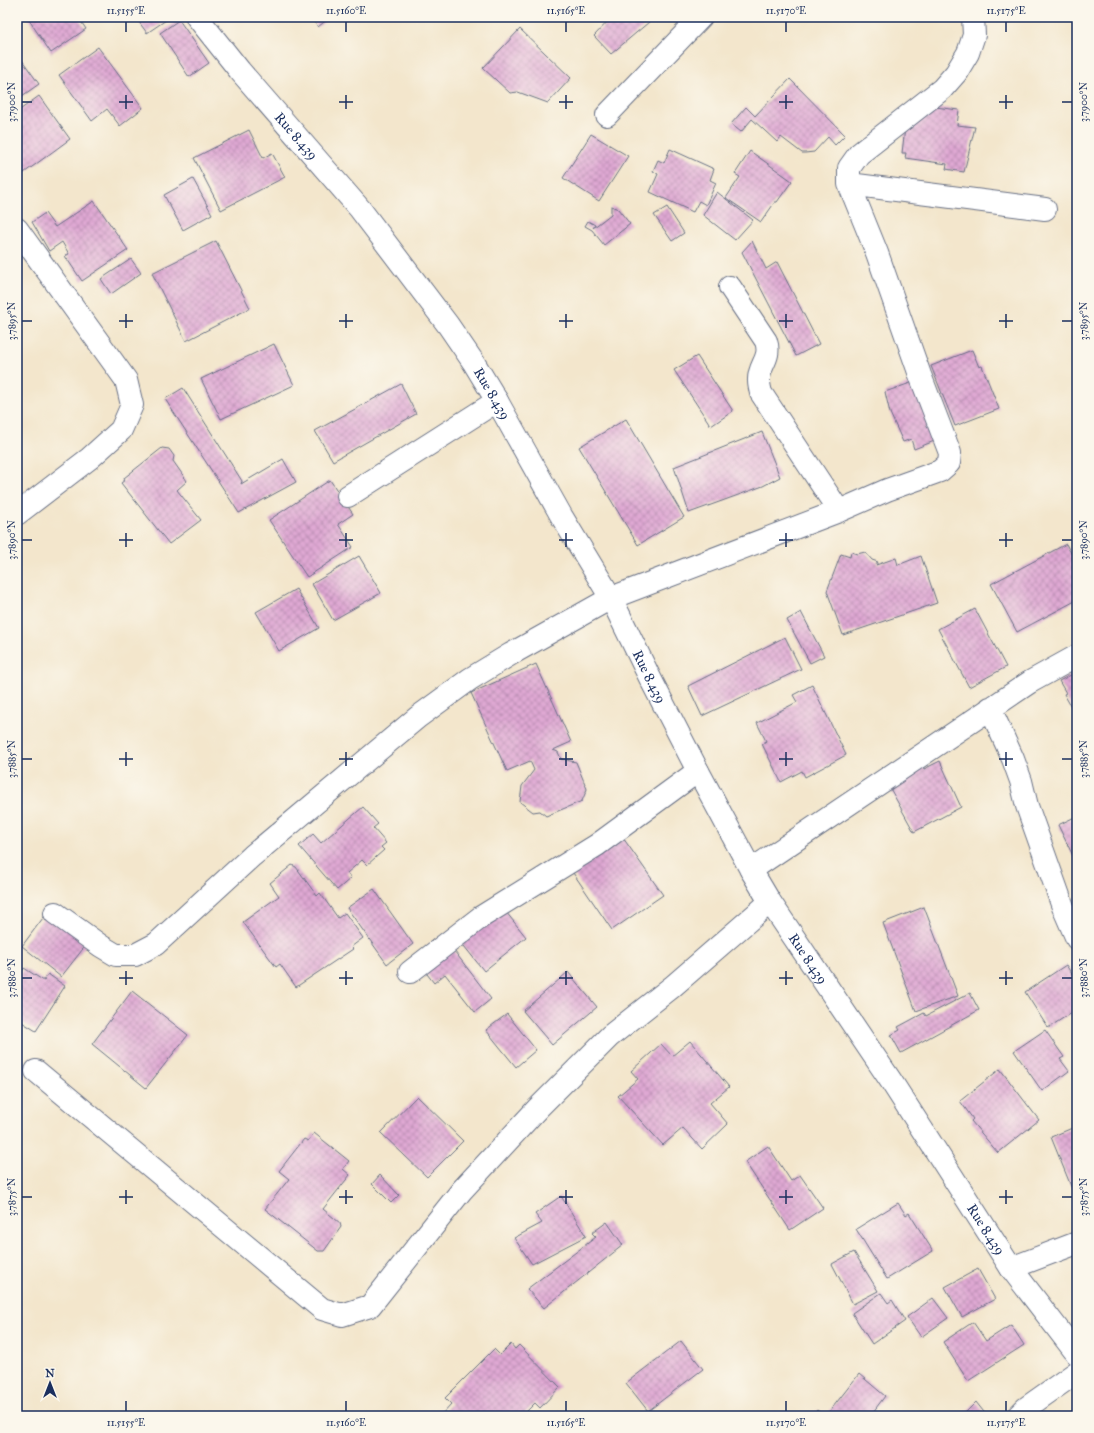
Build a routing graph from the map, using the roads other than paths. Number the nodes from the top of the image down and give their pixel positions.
1 (197, 17) edge
2 (701, 17) edge
3 (973, 17) edge
4 (607, 115) dead end
5 (849, 184) junction
6 (1045, 209) dead end
7 (17, 229) edge
8 (730, 287) dead end
9 (497, 401) junction
10 (348, 496) dead end
11 (839, 511) junction
12 (17, 514) edge
13 (611, 598) junction
14 (1077, 656) edge
15 (990, 708) junction
16 (698, 771) junction
17 (751, 870) junction
18 (770, 902) junction
19 (55, 913) dead end
20 (1077, 939) edge
21 (410, 972) dead end
22 (36, 1071) dead end
23 (1077, 1243) edge
24 (1011, 1268) junction
25 (1077, 1354) edge
26 (1077, 1372) edge
27 (1018, 1416) edge

1 - 9 street, Rue 8.439
2 - 4 street
3 - 5 street
5 - 6 street
5 - 11 street
7 - 12 street
8 - 11 street
9 - 10 street
9 - 13 street, Rue 8.439
11 - 13 street
13 - 16 street, Rue 8.439
13 - 19 street
14 - 15 street
15 - 17 street
15 - 20 street
16 - 17 street, Rue 8.439
16 - 21 street
17 - 18 street, Rue 8.439
18 - 22 street
18 - 24 street, Rue 8.439
23 - 24 street
24 - 25 street, Rue 8.439
26 - 27 street

